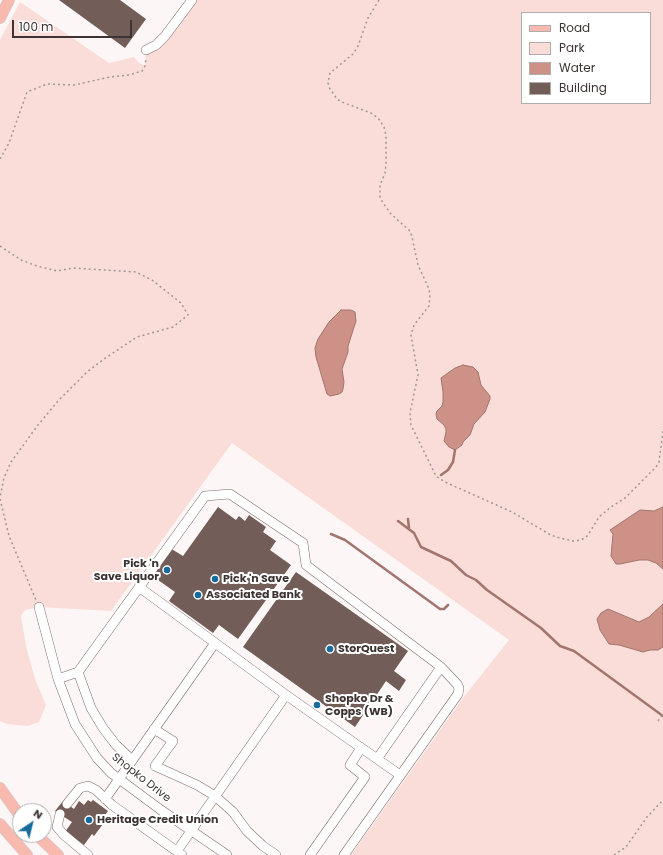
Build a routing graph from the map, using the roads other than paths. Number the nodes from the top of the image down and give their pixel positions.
1 (9, 0) edge
2 (192, 0) edge
3 (0, 18) edge
4 (146, 50) road end
5 (139, 587) junction
6 (39, 607) road end
7 (215, 643) junction
8 (442, 667) junction
9 (78, 672) junction
10 (58, 679) junction
11 (286, 696) junction
12 (154, 729) junction
13 (361, 748) junction
14 (377, 759) junction
15 (132, 760) junction
16 (400, 775) junction
17 (119, 778) junction
18 (0, 788) edge
19 (215, 796) junction
20 (105, 798) junction
21 (67, 804) dead end
22 (12, 805) edge
23 (60, 814) dead end
24 (0, 824) edge
25 (190, 830) junction
26 (45, 843) edge
27 (179, 853) edge
28 (27, 855) edge
29 (58, 855) edge
30 (88, 855) edge
31 (227, 855) edge
32 (276, 855) edge
33 (310, 855) edge
34 (344, 855) edge

1 - 3 main road
2 - 4 street
5 - 7 street
5 - 8 street
5 - 9 street
6 - 10 street, Shopko Drive
7 - 11 street
7 - 12 street
8 - 14 street
8 - 16 street
9 - 10 street
9 - 15 street
10 - 17 street, Shopko Drive
11 - 13 street
11 - 19 street
12 - 15 street
12 - 19 street
13 - 14 street
13 - 33 street
14 - 16 street
15 - 17 street
16 - 34 street
17 - 20 street
17 - 25 street, Shopko Drive
18 - 22 main road
19 - 25 street
19 - 32 street
20 - 21 street
20 - 27 street
23 - 30 street
24 - 28 main road
25 - 27 street
25 - 31 street, Shopko Drive
26 - 29 main road

